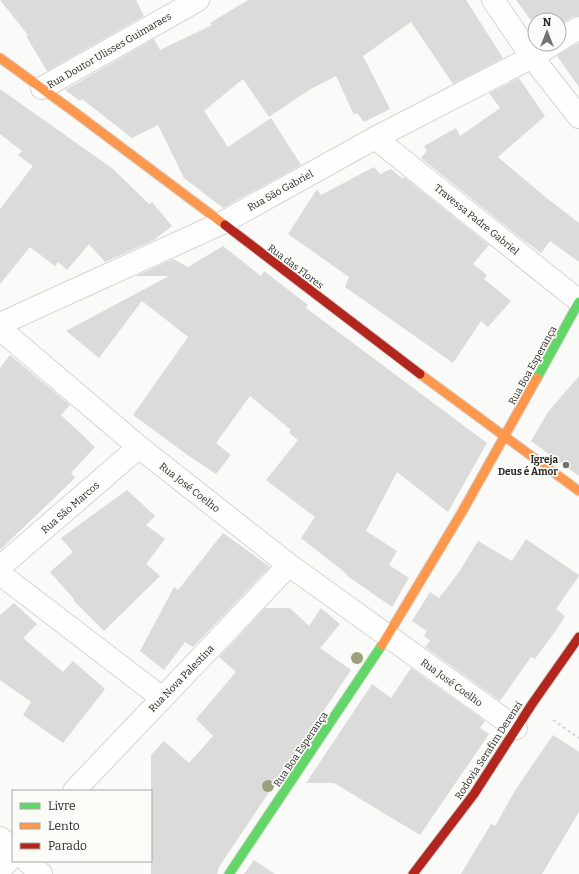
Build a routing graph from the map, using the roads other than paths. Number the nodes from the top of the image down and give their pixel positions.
1 (198, 0) edge
2 (493, 0) edge
3 (579, 28) edge
4 (567, 35) edge
5 (540, 52) edge
6 (532, 57) junction
7 (0, 58) edge
8 (42, 88) junction
9 (579, 117) edge
10 (375, 138) junction
11 (222, 223) junction
12 (579, 302) edge
13 (0, 324) edge
14 (0, 329) edge
15 (504, 438) junction
16 (139, 447) junction
17 (579, 491) edge
18 (289, 565) junction
19 (0, 567) edge
20 (0, 574) edge
21 (388, 636) junction
22 (579, 637) edge
23 (162, 698) junction
24 (516, 728) junction
25 (75, 790) edge
26 (0, 838) edge
27 (12, 848) edge
28 (12, 856) edge
29 (28, 862) edge
30 (0, 870) edge
31 (41, 874) edge
32 (229, 874) edge
33 (413, 874) edge

1 - 8 street, Rua Doutor Ulisses Guimaraes
2 - 6 street
3 - 4 street
5 - 6 street, Rua São Gabriel
6 - 9 street
6 - 10 street, Rua São Gabriel
7 - 8 street, Rua das Flores
8 - 11 street, Rua das Flores
10 - 11 street, Rua São Gabriel
10 - 12 street, Travessa Padre Gabriel
11 - 13 street, Rua São Gabriel
11 - 15 street, Rua das Flores
12 - 15 street, Rua Boa Esperança
14 - 16 street, Rua José Coelho
15 - 17 street, Rua das Flores
15 - 21 street
16 - 18 street, Rua José Coelho
16 - 19 street, Rua São Marcos
18 - 21 street, Rua José Coelho
18 - 23 street, Rua Nova Palestina
20 - 23 street
21 - 24 street, Rua José Coelho
21 - 32 street, Rua Boa Esperança
22 - 24 street, Rodovia Serafim Derenzi
23 - 25 street, Rua Nova Palestina
24 - 33 street, Rodovia Serafim Derenzi
26 - 27 street
28 - 30 street
29 - 31 street

